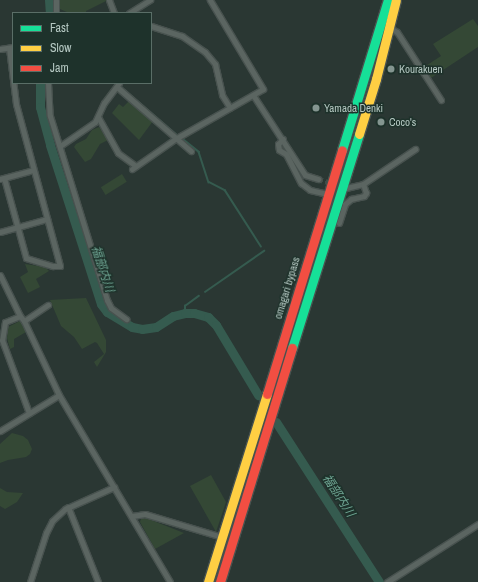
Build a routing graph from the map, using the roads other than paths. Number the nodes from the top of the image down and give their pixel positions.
1 (56, 0) edge
2 (109, 0) edge
3 (150, 0) edge
4 (210, 0) edge
5 (388, 0) edge
6 (396, 0) edge
7 (56, 12) edge
8 (114, 12) edge
9 (131, 12) edge
10 (152, 26) edge
11 (388, 27) junction
12 (11, 47) edge
13 (0, 49) edge
14 (12, 58) edge
15 (14, 84) edge
16 (48, 84) edge
17 (118, 85) edge
18 (253, 95) junction
19 (441, 100) dead end
20 (230, 108) junction
21 (98, 117) junction
22 (177, 138) junction
23 (283, 139) junction
24 (60, 146) junction
25 (415, 149) dead end
26 (191, 151) dead end
27 (33, 170) junction
28 (2, 178) edge
29 (318, 179) tunnel mouth
30 (363, 184) junction
31 (346, 188) tunnel mouth
32 (328, 194) junction
33 (334, 218) junction
34 (47, 219) junction
35 (18, 227) junction
36 (0, 232) edge
37 (0, 275) edge
38 (48, 304) dead end
39 (20, 316) junction
40 (126, 319) dead end
41 (24, 321) junction
42 (59, 395) junction
43 (29, 413) junction
44 (0, 431) edge
45 (114, 487) junction
46 (68, 507) junction
47 (132, 516) junction
48 (478, 524) edge
49 (222, 537) junction
50 (30, 582) edge
51 (98, 582) edge
52 (170, 582) edge
53 (208, 582) edge
54 (220, 582) edge
55 (387, 582) edge

1 - 7 street
2 - 8 street
3 - 9 street
4 - 18 street
5 - 32 highway, omagari bypass
6 - 11 highway, omagari bypass
10 - 20 street
11 - 19 street
11 - 33 highway, omagari bypass
12 - 13 street
12 - 14 street
15 - 27 street
16 - 24 street
17 - 21 street
17 - 22 street
18 - 20 street
18 - 23 street
20 - 22 street
21 - 22 street
21 - 24 street
22 - 26 street
23 - 29 street
23 - 32 street
24 - 40 street
25 - 30 street
27 - 28 street
27 - 34 street
28 - 35 street
30 - 31 street
30 - 33 street
32 - 49 highway, omagari bypass
33 - 54 highway, omagari bypass
34 - 35 street
34 - 35 street
35 - 36 street
37 - 39 street
38 - 41 street
39 - 41 street
39 - 43 street
41 - 42 street
42 - 43 street
42 - 45 street
43 - 44 street
45 - 46 street
45 - 47 street
46 - 50 street
46 - 51 street
47 - 49 street
47 - 52 street
48 - 55 street
49 - 53 highway, omagari bypass

